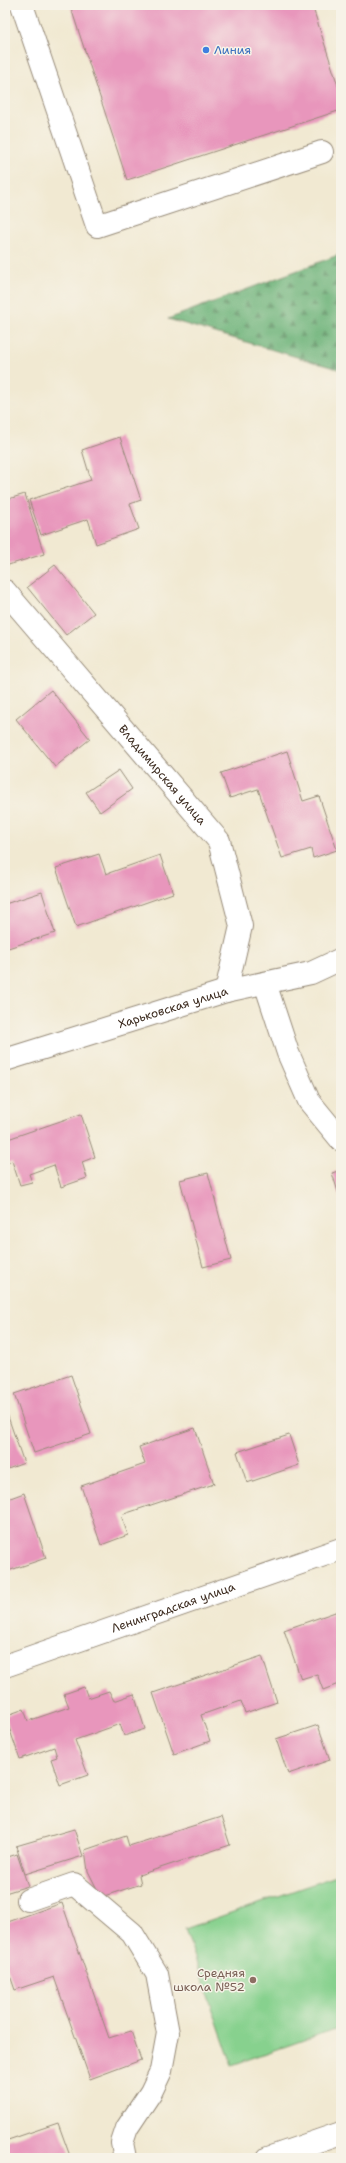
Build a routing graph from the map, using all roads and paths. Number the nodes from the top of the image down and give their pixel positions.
1 (22, 5) edge
2 (322, 152) dead end
3 (5, 591) edge
4 (341, 959) edge
5 (265, 983) junction
6 (226, 991) junction
7 (5, 1060) edge
8 (341, 1140) edge
9 (341, 1549) edge
10 (5, 1666) edge
11 (28, 1900) dead end
12 (341, 2134) edge
13 (125, 2158) edge
14 (268, 2158) edge

1 - 2 street
3 - 6 street, Владимирская улица
4 - 5 street, Харьковская улица
5 - 6 street, Харьковская улица
5 - 8 street
6 - 7 street, Харьковская улица
9 - 10 street, Ленинградская улица
11 - 13 street
12 - 14 street

